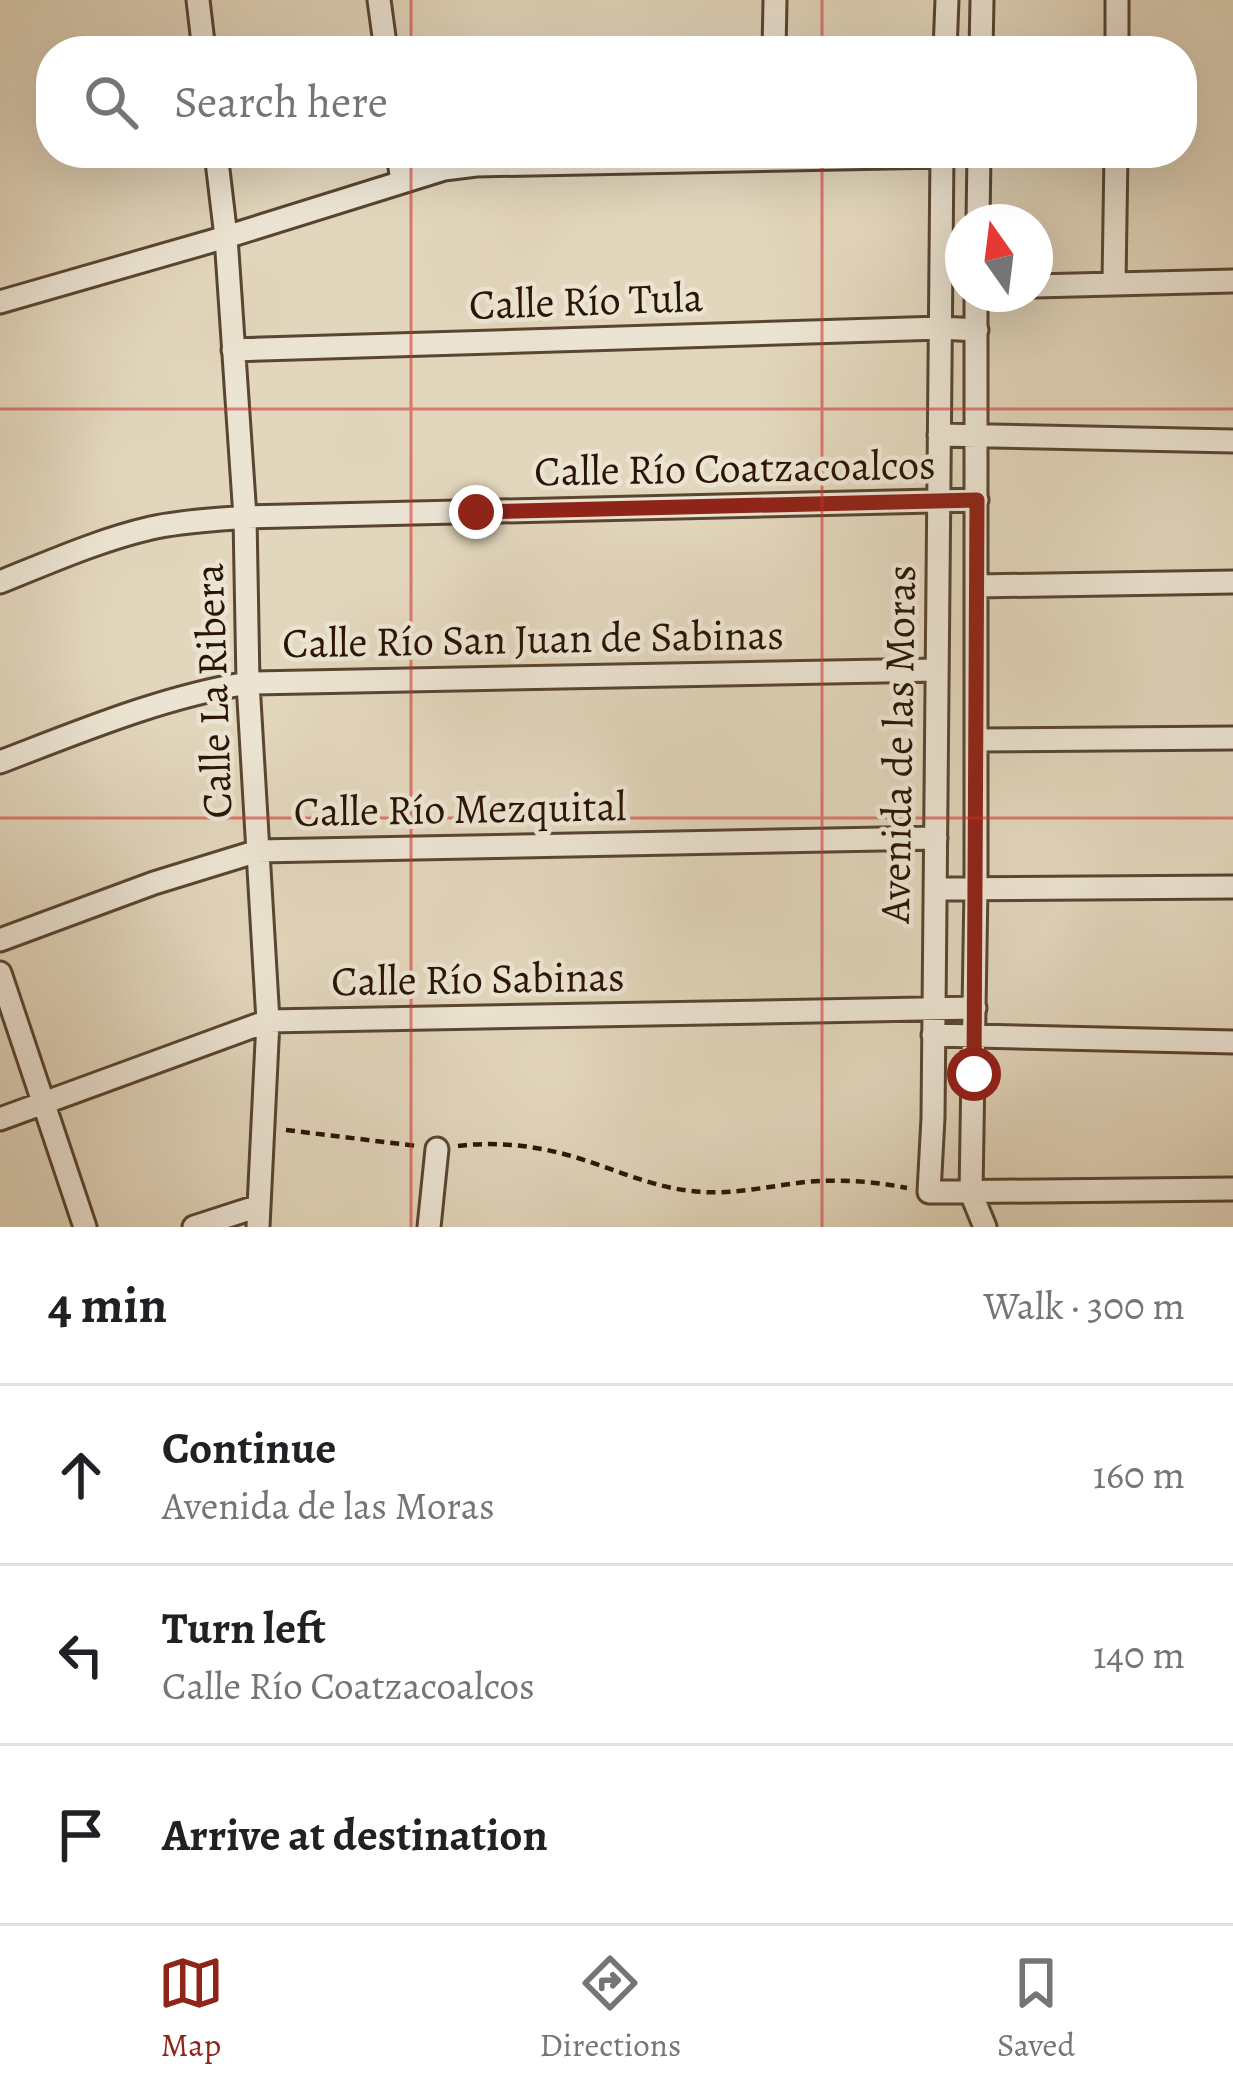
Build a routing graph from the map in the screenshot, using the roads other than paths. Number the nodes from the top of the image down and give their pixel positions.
1 (198, 0) edge
2 (380, 0) edge
3 (775, 0) edge
4 (947, 0) edge
5 (982, 0) edge
6 (1117, 0) edge
7 (202, 36) edge
8 (384, 36) edge
9 (774, 36) edge
10 (946, 36) edge
11 (981, 36) edge
12 (1117, 36) edge
13 (218, 168) edge
14 (400, 168) edge
15 (452, 168) edge
16 (943, 168) edge
17 (979, 168) edge
18 (1116, 168) edge
19 (402, 182) junction
20 (946, 204) edge
21 (978, 204) edge
22 (226, 237) junction
23 (1233, 281) edge
24 (1114, 284) junction
25 (1053, 286) edge
26 (0, 302) edge
27 (945, 310) edge
28 (976, 312) edge
29 (940, 328) junction
30 (976, 330) junction
31 (233, 350) junction
32 (939, 435) junction
33 (977, 436) junction
34 (1233, 441) edge
35 (939, 500) junction
36 (977, 500) junction
37 (245, 518) junction
38 (0, 582) edge
39 (1233, 582) edge
40 (977, 586) junction
41 (937, 670) junction
42 (248, 683) junction
43 (1233, 738) edge
44 (976, 740) junction
45 (0, 763) edge
46 (936, 838) junction
47 (258, 851) junction
48 (976, 887) junction
49 (1233, 887) edge
50 (935, 889) junction
51 (0, 940) edge
52 (0, 973) edge
53 (934, 1007) junction
54 (975, 1008) junction
55 (268, 1021) junction
56 (933, 1035) junction
57 (975, 1035) junction
58 (1233, 1042) edge
59 (44, 1103) junction
60 (0, 1119) edge
61 (437, 1149) road end
62 (1233, 1189) edge
63 (971, 1193) junction
64 (258, 1216) edge
65 (85, 1227) edge
66 (194, 1227) edge
67 (429, 1227) edge
68 (985, 1227) edge

1 - 7 street
2 - 8 street
3 - 9 street
4 - 10 street
5 - 11 street
6 - 12 street
13 - 22 street, Calle La Ribera
14 - 19 street
15 - 19 street
16 - 20 street, Avenida de las Moras
17 - 21 street
18 - 24 street
19 - 22 street
22 - 26 street
22 - 31 street, Calle La Ribera
23 - 24 street
24 - 25 street
27 - 29 street, Avenida de las Moras
28 - 30 street, Avenida de las Moras
29 - 30 street, Calle Río Tula
29 - 31 street, Calle Río Tula
29 - 32 street, Avenida de las Moras
30 - 33 street, Avenida de las Moras
31 - 37 street, Calle La Ribera
32 - 33 street
32 - 35 street, Avenida de las Moras
33 - 34 street
33 - 36 street, Avenida de las Moras
35 - 36 street, Calle Río Coatzacoalcos
35 - 37 street, Calle Río Coatzacoalcos
35 - 41 street, Avenida de las Moras
36 - 40 street, Avenida de las Moras
37 - 38 street, Calle Río Coatzacoalcos
37 - 42 street, Calle La Ribera
39 - 40 street
40 - 44 street, Avenida de las Moras
41 - 42 street, Calle Río San Juan de Sabinas
41 - 46 street, Avenida de las Moras
42 - 45 street, Calle Río San Juan de Sabinas
42 - 47 street, Calle La Ribera
43 - 44 street
44 - 48 street, Avenida de las Moras
46 - 47 street, Calle Río Mezquital
46 - 50 street, Avenida de las Moras
47 - 51 street, Calle Río Mezquital
47 - 55 street, Calle La Ribera
48 - 49 street
48 - 50 street
48 - 54 street, Avenida de las Moras
50 - 53 street, Avenida de las Moras
52 - 59 street
53 - 54 street, Calle Río Sabinas
53 - 55 street, Calle Río Sabinas
53 - 56 street, Avenida de las Moras
54 - 57 street, Avenida de las Moras
55 - 59 street, Calle Río Sabinas
55 - 64 street, Calle La Ribera
56 - 57 street
56 - 63 street, Avenida de las Moras
57 - 58 street
57 - 63 street, Avenida de las Moras
59 - 60 street, Calle Río Sabinas
59 - 65 street
61 - 67 street
62 - 63 street
63 - 68 street, Avenida de las Moras
64 - 66 street

